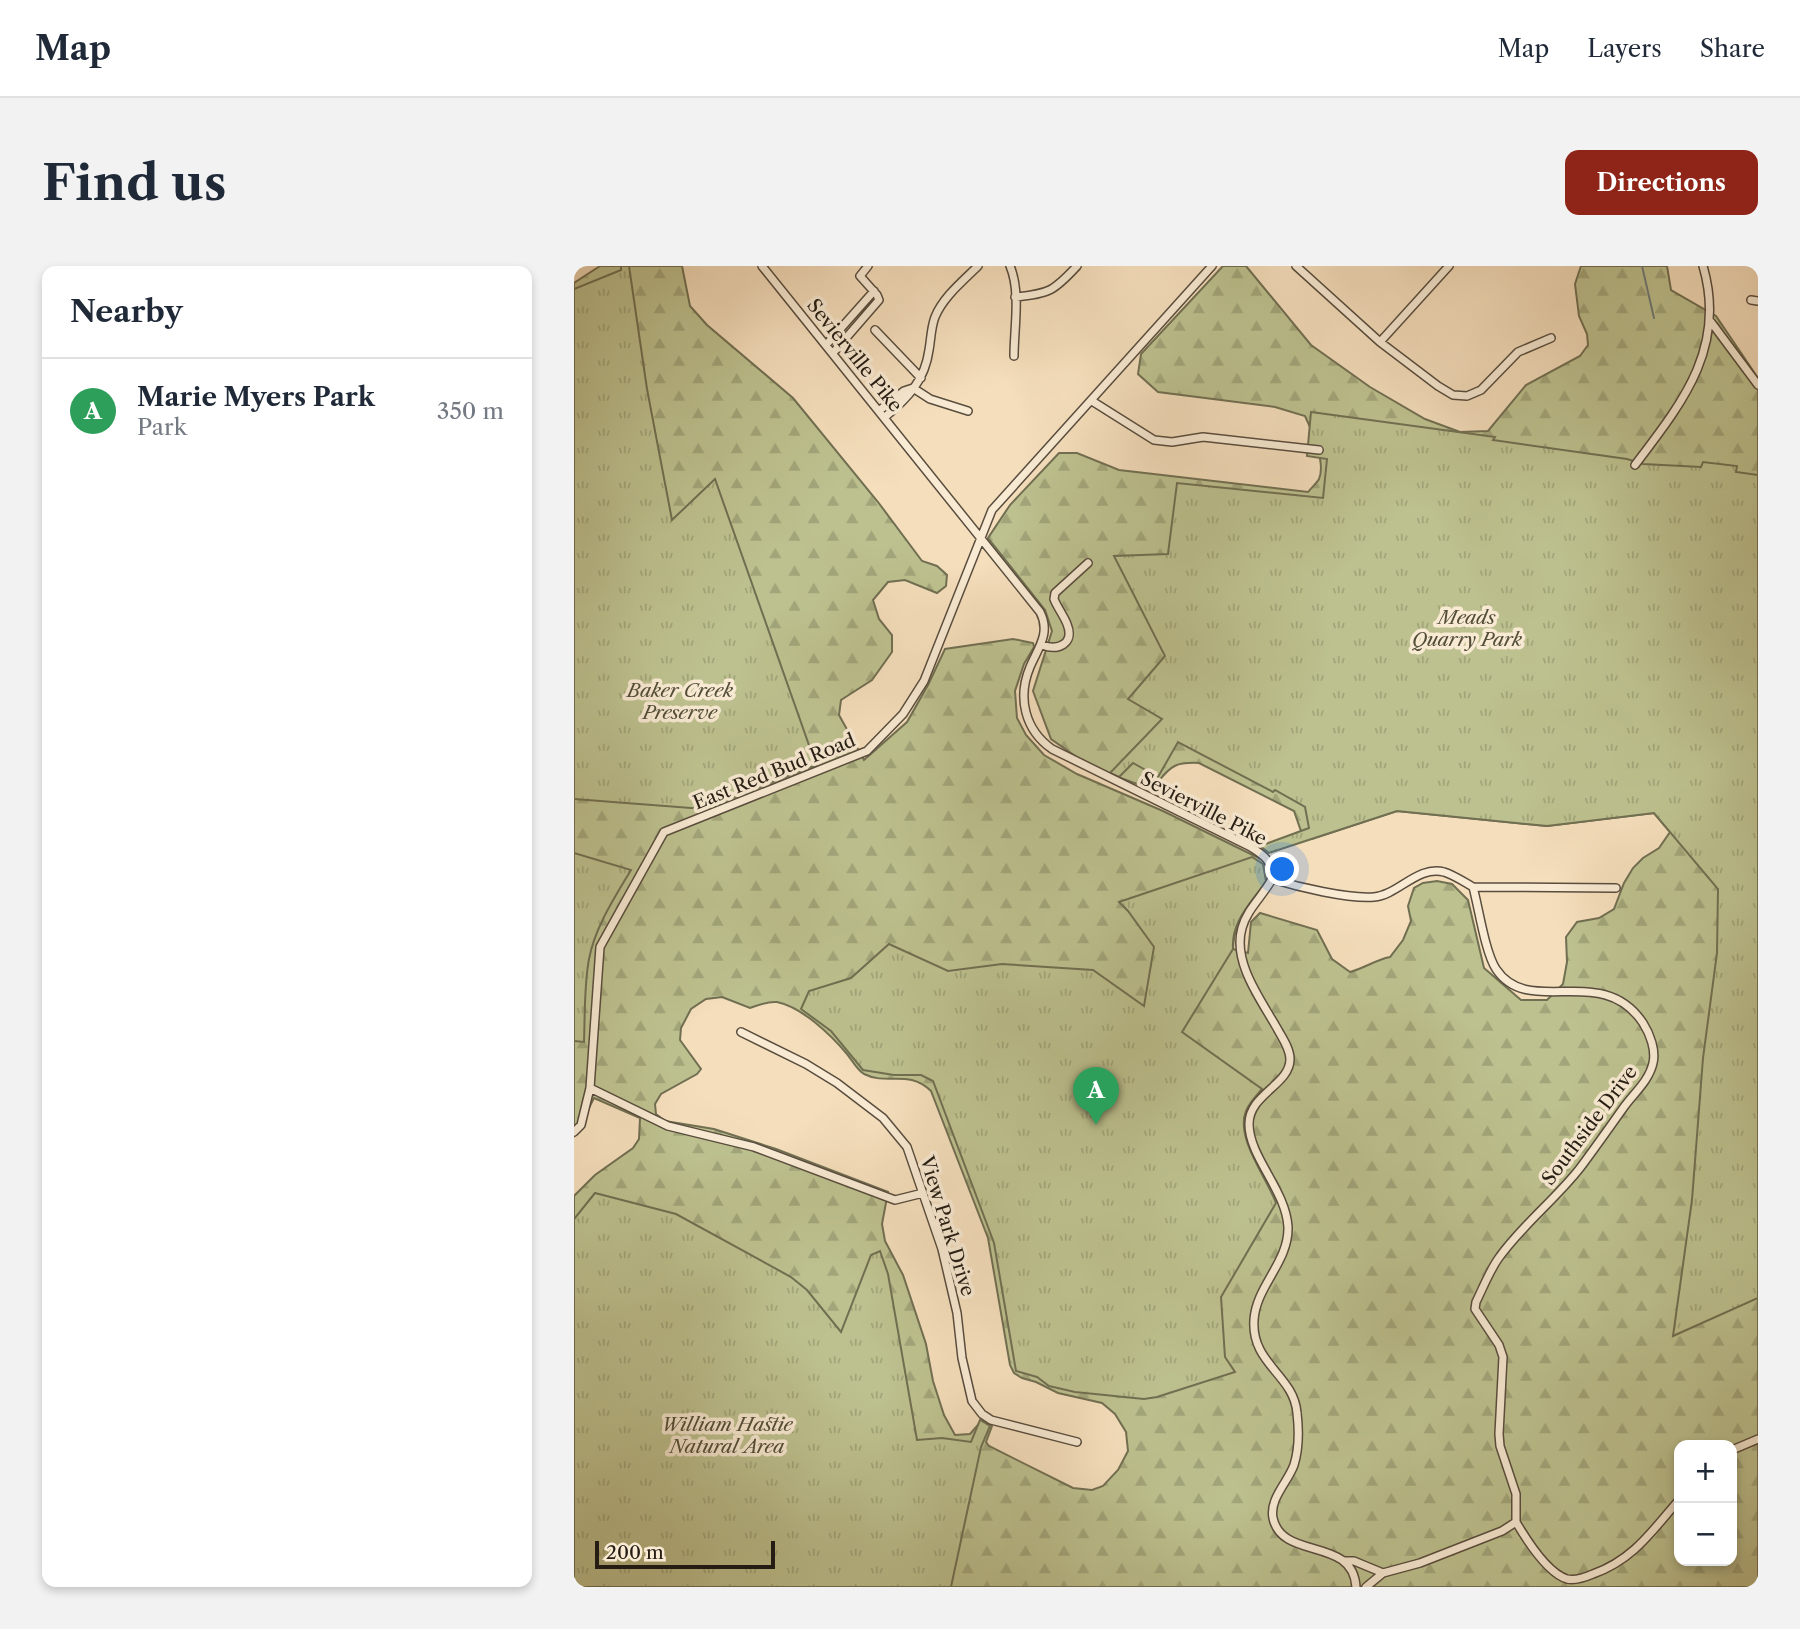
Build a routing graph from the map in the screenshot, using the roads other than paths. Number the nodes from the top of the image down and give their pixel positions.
1 (762, 266) edge
2 (868, 266) edge
3 (978, 266) edge
4 (1010, 266) edge
5 (1077, 266) edge
6 (1212, 266) edge
7 (1296, 266) edge
8 (1449, 266) edge
9 (1703, 266) edge
10 (874, 291) junction
11 (1015, 297) junction
12 (1710, 322) junction
13 (875, 330) dead end
14 (1551, 338) dead end
15 (1380, 342) junction
16 (827, 345) junction
17 (833, 353) junction
18 (1014, 356) dead end
19 (921, 378) junction
20 (1758, 385) edge
21 (913, 388) junction
22 (1092, 401) junction
23 (968, 411) dead end
24 (882, 413) junction
25 (1319, 450) dead end
26 (1635, 465) dead end
27 (980, 535) junction
28 (1088, 563) dead end
29 (1042, 645) junction
30 (1272, 879) junction
31 (1473, 887) junction
32 (1616, 888) dead end
33 (741, 1032) dead end
34 (590, 1088) junction
35 (574, 1132) edge
36 (923, 1193) junction
37 (1758, 1439) edge
38 (1077, 1442) dead end
39 (1737, 1448) edge
40 (1676, 1503) edge
41 (1516, 1522) junction
42 (1345, 1561) junction
43 (1383, 1573) junction
44 (1356, 1587) edge
45 (1366, 1587) edge

1 - 16 street, Sevierville Pike
2 - 10 street
3 - 19 street
4 - 11 street
5 - 11 street
6 - 22 street, East Red Bud Road
7 - 15 street
8 - 15 street
9 - 12 street
10 - 16 street
10 - 17 street
11 - 18 street
12 - 20 street
12 - 26 street
13 - 19 street
14 - 15 street
16 - 17 street, Sevierville Pike
17 - 24 street, Sevierville Pike
19 - 21 street
21 - 23 street
21 - 24 street
22 - 25 street
22 - 27 street, East Red Bud Road
24 - 27 street, Sevierville Pike
27 - 29 street, Sevierville Pike
27 - 34 street, East Red Bud Road
28 - 29 street
29 - 30 street, Sevierville Pike
30 - 31 street
30 - 42 street
31 - 32 street
31 - 41 street, Southside Drive
33 - 36 street, View Park Drive
34 - 35 street, East Red Bud Road
34 - 36 street
36 - 38 street, View Park Drive
37 - 39 street
40 - 41 street
41 - 43 street
42 - 43 street
42 - 44 street
43 - 45 street

